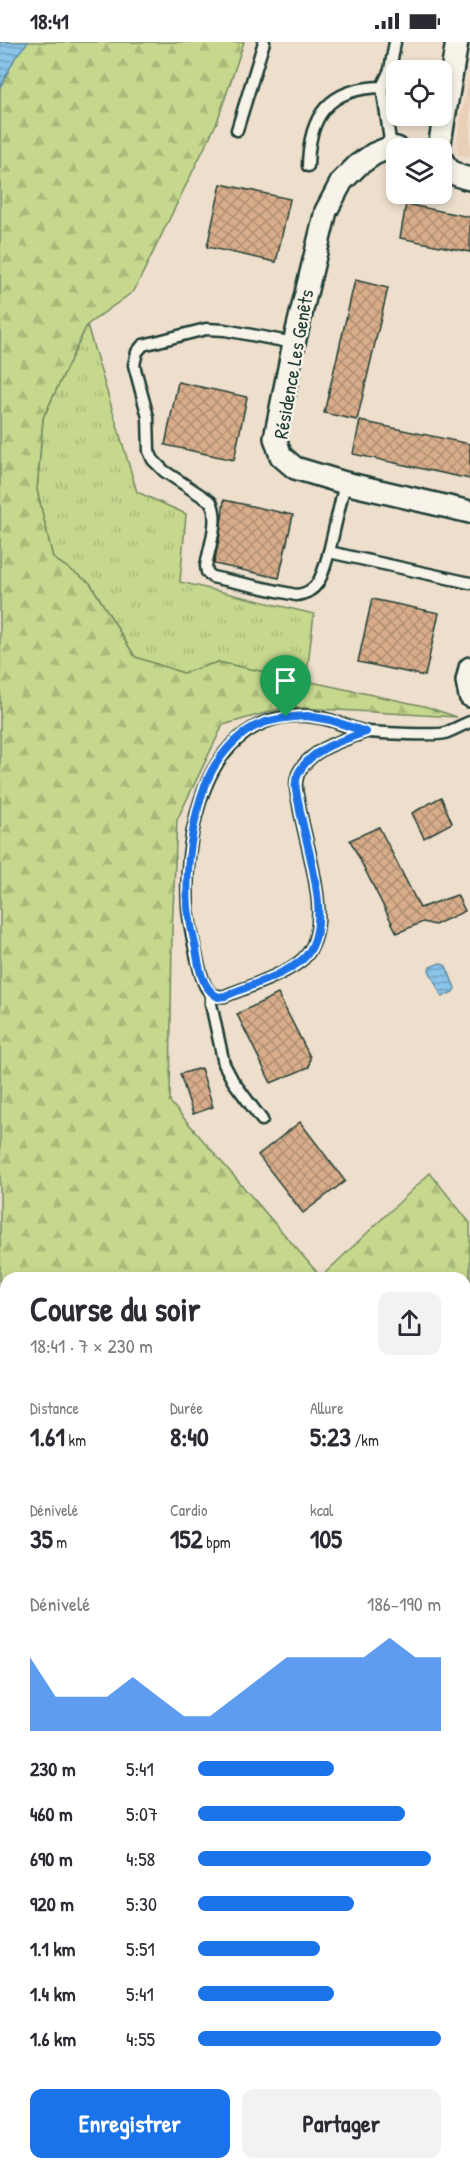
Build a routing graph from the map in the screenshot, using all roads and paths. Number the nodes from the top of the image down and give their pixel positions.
1 (264, 42) edge
2 (395, 42) edge
3 (458, 42) edge
4 (382, 87) junction
5 (237, 130) dead end
6 (392, 138) edge
7 (441, 138) edge
8 (386, 150) edge
9 (308, 166) dead end
10 (452, 172) edge
11 (470, 179) edge
12 (294, 343) junction
13 (345, 483) junction
14 (470, 512) edge
15 (328, 552) junction
16 (470, 584) edge
17 (470, 668) edge
18 (470, 696) edge
19 (470, 722) edge
20 (366, 732) junction
21 (211, 993) junction
22 (262, 1120) dead end

1 - 5 lane
2 - 4 lane
3 - 7 street
4 - 6 lane
4 - 9 lane
8 - 12 street, Résidence Les Genêts
10 - 11 street
12 - 13 street, Résidence Les Genêts
12 - 15 lane
13 - 14 street, Résidence Les Genêts
13 - 15 lane
15 - 16 lane
17 - 18 street
19 - 20 lane
20 - 21 lane
20 - 21 lane
21 - 22 lane

